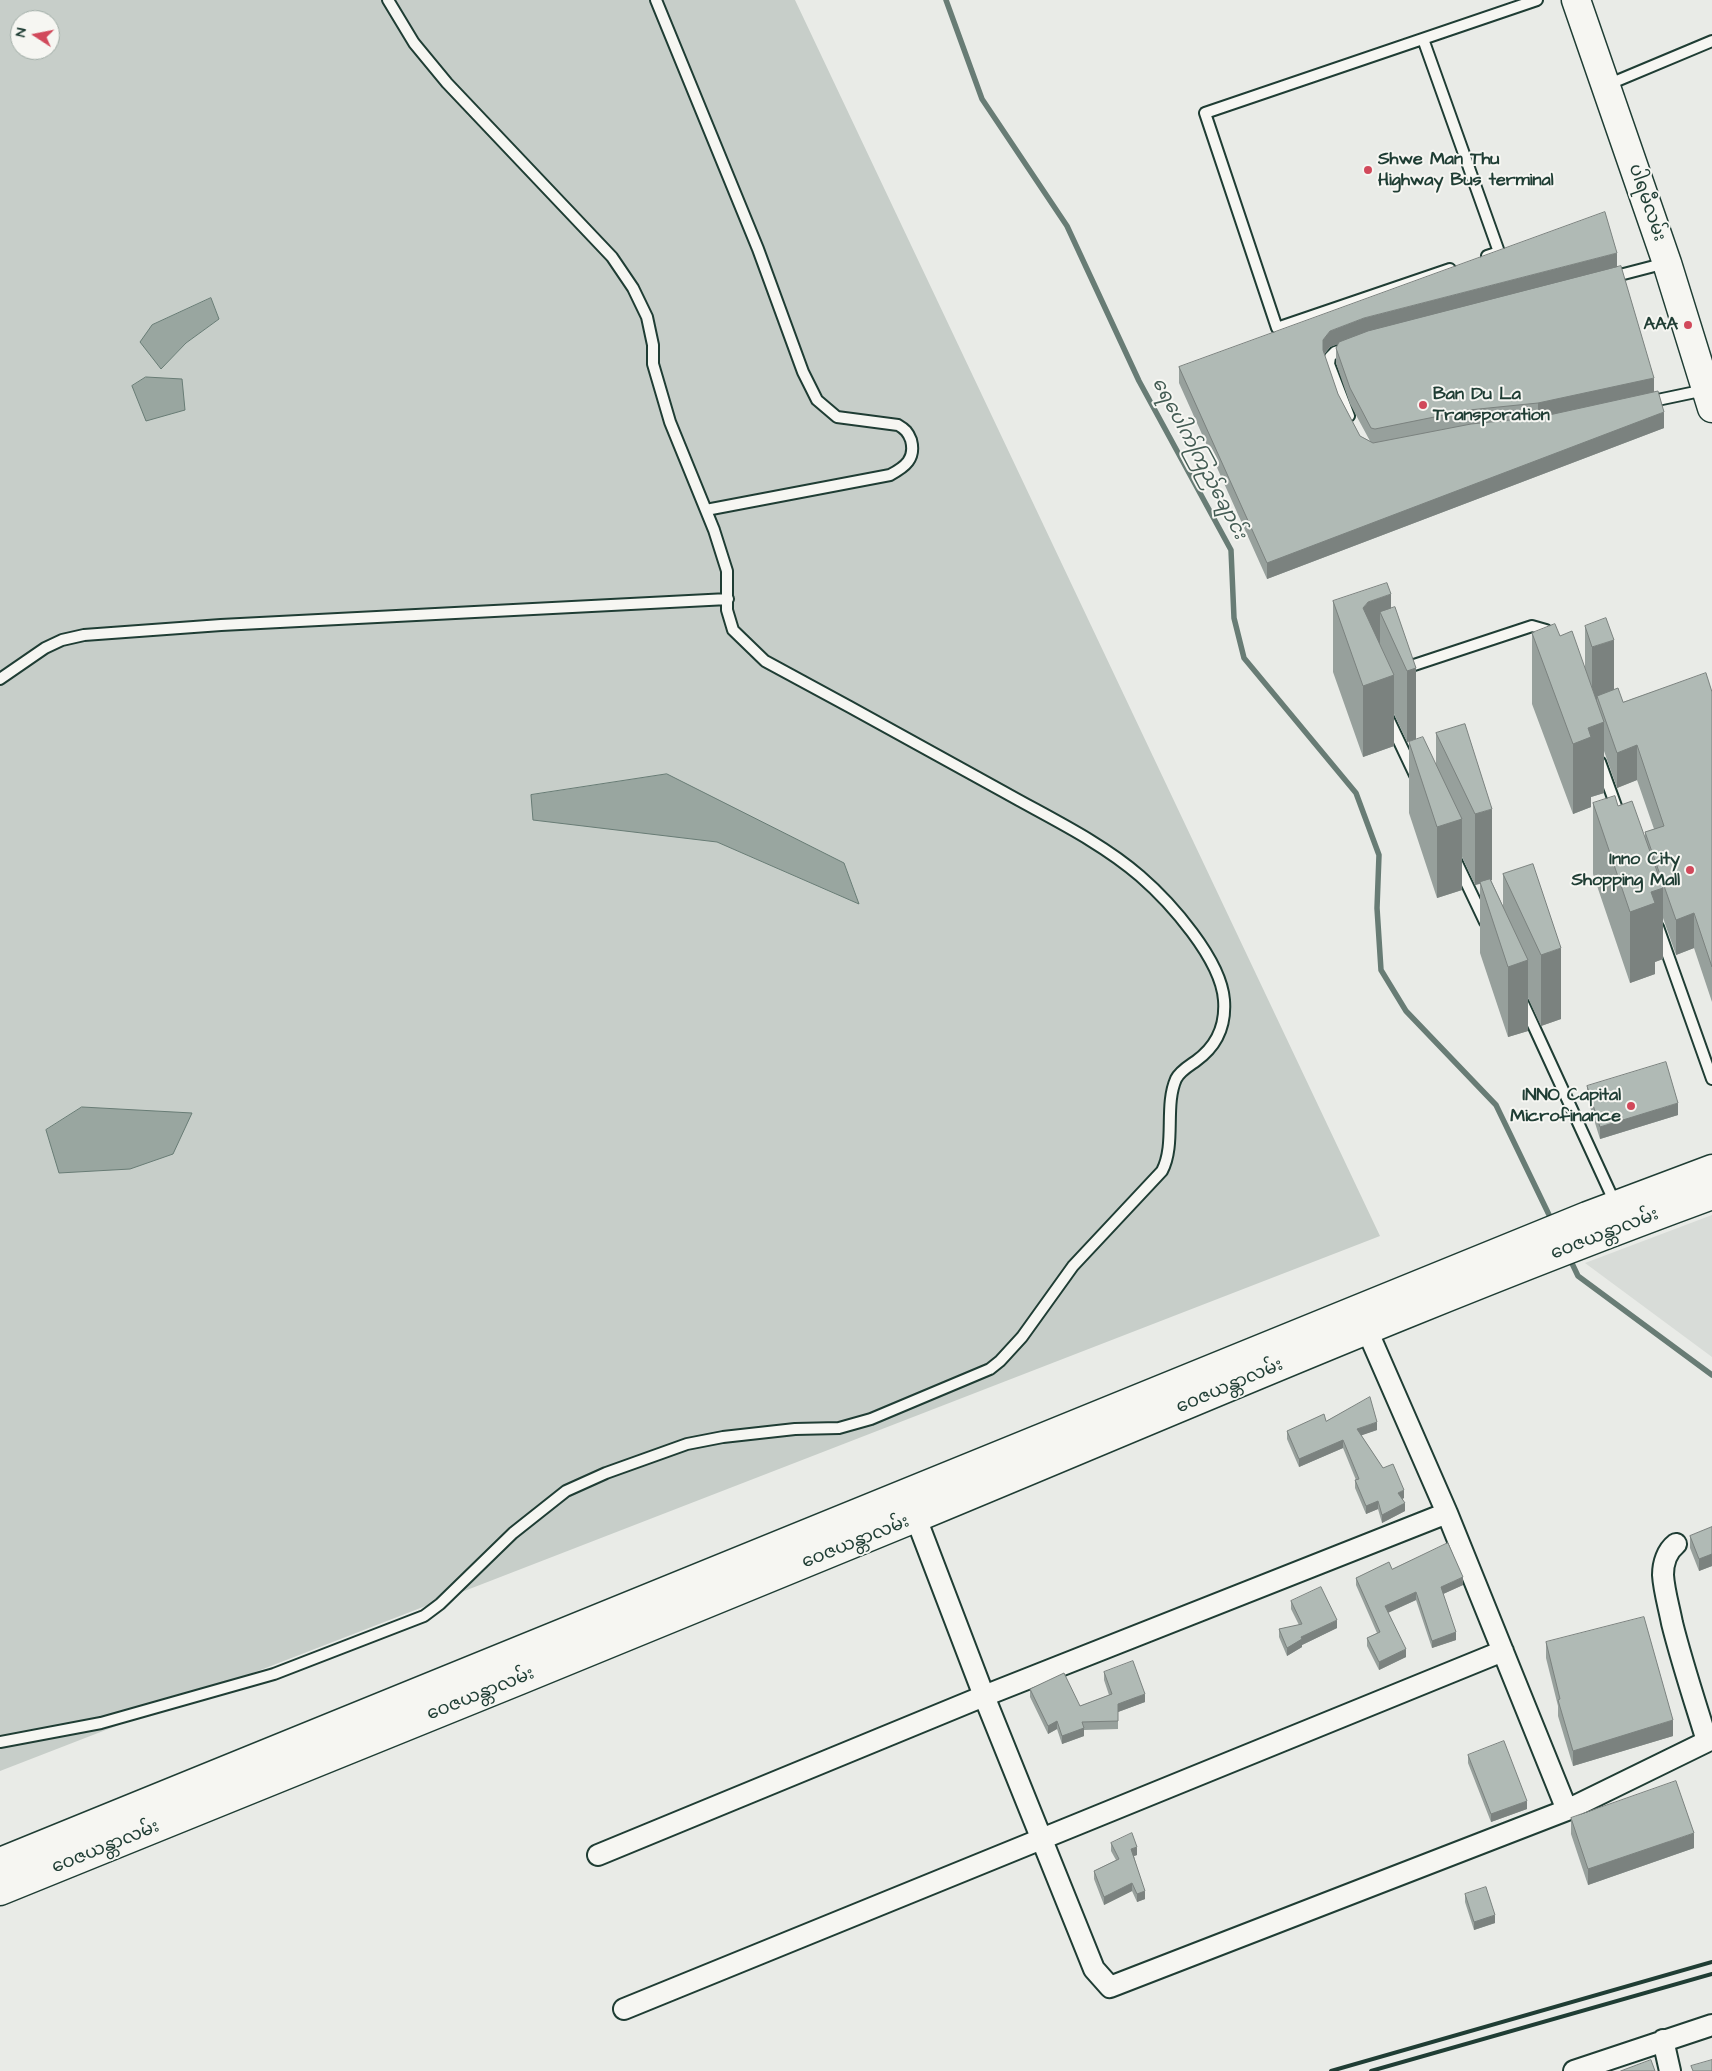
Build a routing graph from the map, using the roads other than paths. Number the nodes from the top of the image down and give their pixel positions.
1 (388, 0) edge
2 (656, 0) edge
3 (1537, 0) edge
4 (1576, 0) edge
5 (1423, 39) junction
6 (1712, 41) edge
7 (1605, 85) junction
8 (1481, 258) edge
9 (1666, 262) junction
10 (1462, 264) edge
11 (1601, 279) edge
12 (1358, 343) edge
13 (1709, 399) edge
14 (1641, 404) edge
15 (1353, 424) edge
16 (706, 510) junction
17 (728, 599) junction
18 (1558, 645) edge
19 (1388, 673) edge
20 (0, 679) edge
21 (1383, 706) edge
22 (1598, 755) edge
23 (1421, 787) edge
24 (1621, 820) edge
25 (1451, 850) edge
26 (1653, 912) edge
27 (1489, 932) edge
28 (1519, 994) edge
29 (1712, 1079) edge
30 (1712, 1169) edge
31 (1712, 1194) edge
32 (1621, 1215) junction
33 (1529, 1252) junction
34 (1367, 1330) junction
35 (1447, 1512) junction
36 (916, 1518) junction
37 (1676, 1544) dead end
38 (1503, 1651) junction
39 (984, 1696) junction
40 (1709, 1740) edge
41 (0, 1742) edge
42 (1567, 1810) junction
43 (1041, 1839) junction
44 (598, 1855) dead end
45 (0, 1862) edge
46 (0, 1891) edge
47 (624, 2009) dead end
48 (1712, 2025) edge
49 (1663, 2040) junction
50 (1574, 2071) edge
51 (1670, 2071) edge

1 - 16 lane
2 - 16 lane
3 - 5 lane
4 - 7 main road, ပါရမီလမ်း
5 - 8 lane
5 - 10 lane
6 - 7 lane
7 - 9 main road, ပါရမီလမ်း
9 - 11 lane
9 - 13 main road, ပါရမီလမ်း
12 - 15 lane
13 - 14 lane
16 - 17 lane
17 - 20 lane
17 - 41 lane
18 - 19 lane
21 - 23 lane
22 - 24 lane
25 - 27 lane
26 - 29 lane
28 - 32 lane
30 - 32 main road, ဝေဇယန္တာလမ်း
31 - 32 main road, ဝေဇယန္တာလမ်း
32 - 33 main road, ဝေဇယန္တာလမ်း
33 - 34 main road, ဝေဇယန္တာလမ်း
33 - 45 main road, ဝေဇယန္တာလမ်း
34 - 35 street
34 - 36 main road, ဝေဇယန္တာလမ်း
35 - 38 street
35 - 39 street
36 - 39 street
36 - 46 main road, ဝေဇယန္တာလမ်း
37 - 40 street
38 - 42 street
38 - 43 street
39 - 43 street
39 - 44 street
40 - 42 street
42 - 43 street
43 - 47 street
48 - 49 street
49 - 50 street
49 - 51 street

